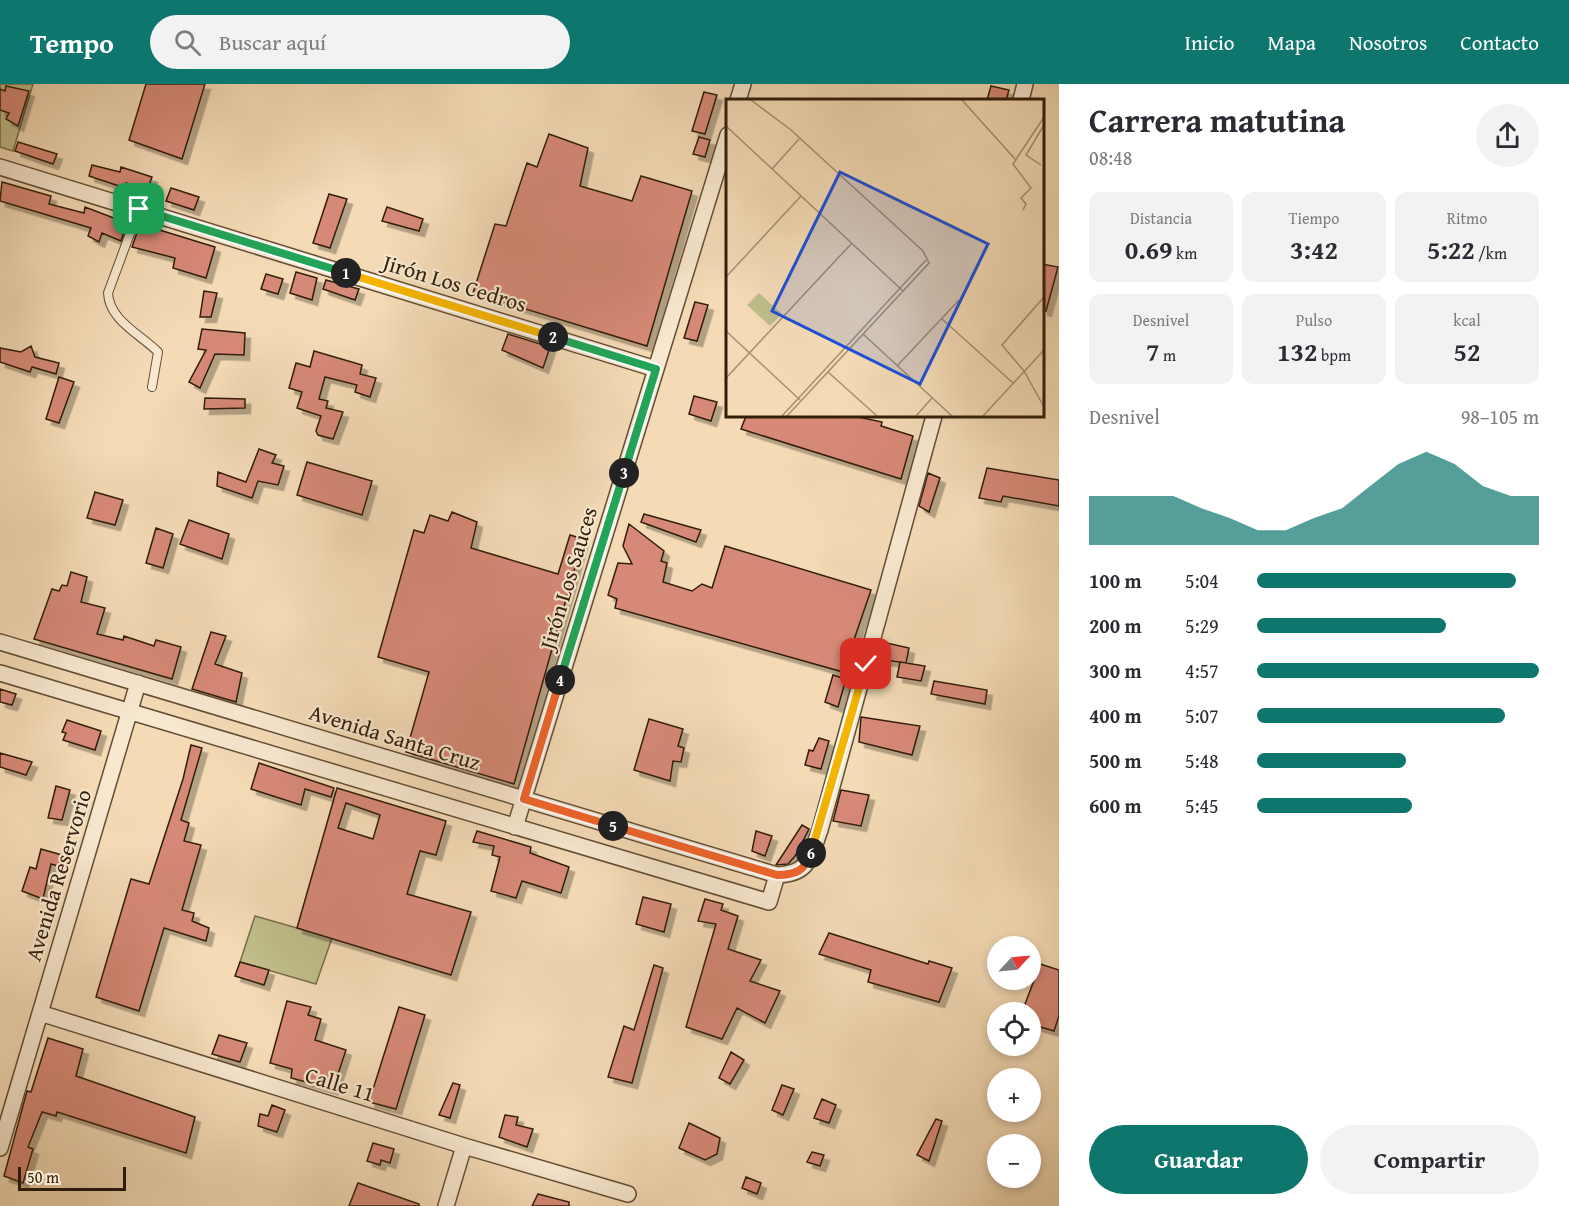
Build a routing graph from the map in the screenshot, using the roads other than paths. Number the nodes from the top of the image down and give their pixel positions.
1 (743, 84) edge
2 (1025, 84) edge
3 (738, 99) edge
4 (1021, 99) edge
5 (726, 142) edge
6 (0, 167) edge
7 (139, 209) junction
8 (656, 369) junction
9 (152, 387) dead end
10 (934, 417) edge
11 (0, 642) edge
12 (0, 673) edge
13 (138, 683) junction
14 (129, 713) junction
15 (524, 799) junction
16 (515, 827) junction
17 (777, 875) junction
18 (40, 1013) junction
19 (464, 1146) junction
20 (0, 1148) edge
21 (628, 1194) dead end
22 (447, 1206) edge

1 - 3 street
2 - 4 street
5 - 8 street, Jirón Los Sauces
6 - 7 street, Jirón Los Cedros
7 - 8 street, Jirón Los Cedros
7 - 9 lane
8 - 15 street, Jirón Los Sauces
10 - 17 street
11 - 13 street, Avenida Santa Cruz
12 - 14 street
13 - 14 street, Avenida Reservorio
13 - 15 street, Avenida Santa Cruz
14 - 16 street
14 - 18 street, Avenida Reservorio
15 - 16 street, Jirón Los Sauces
15 - 17 street, Avenida Santa Cruz
16 - 17 street
18 - 19 street, Calle 11
18 - 20 street, Avenida Reservorio
19 - 21 street, Calle 11
19 - 22 street

